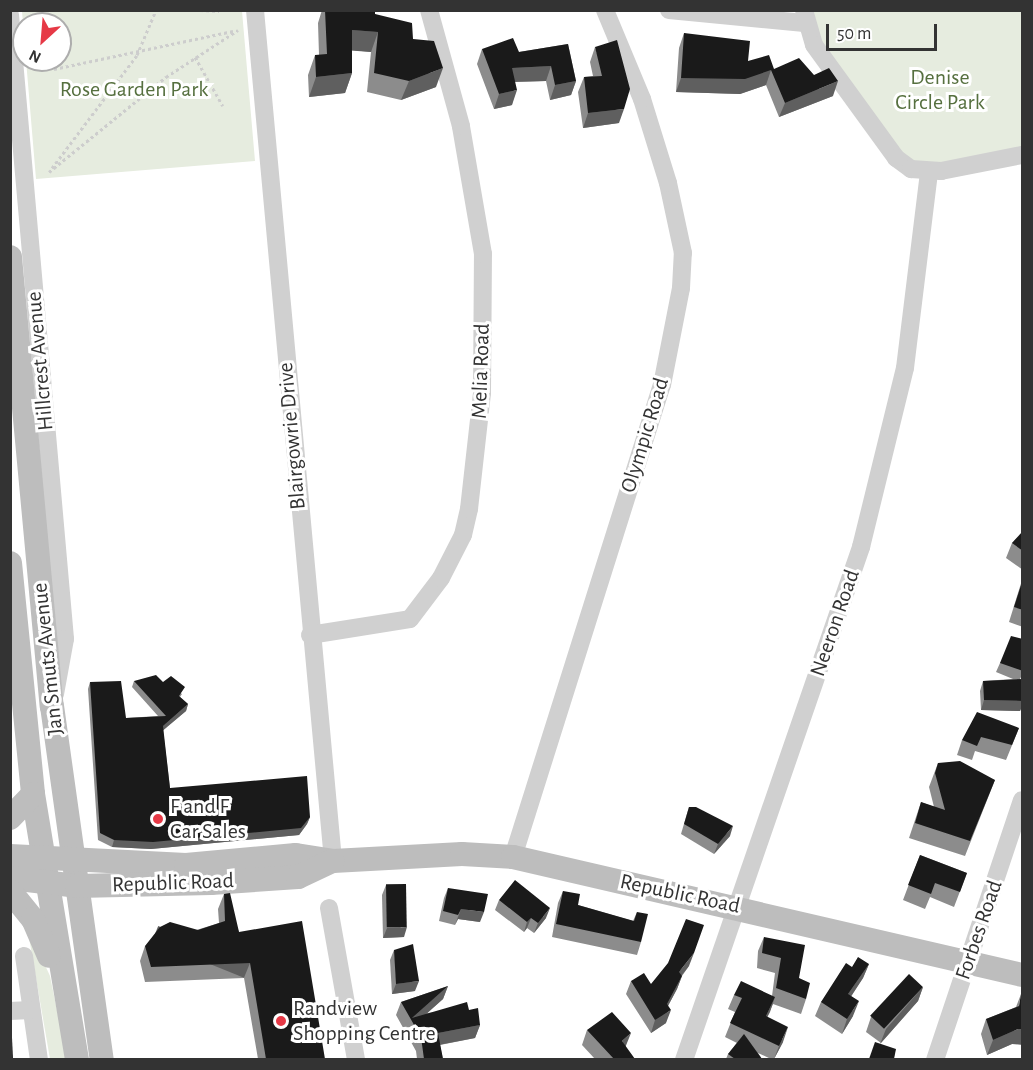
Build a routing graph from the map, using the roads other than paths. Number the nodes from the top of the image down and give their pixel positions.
1 (255, 10) edge
2 (429, 10) edge
3 (605, 10) edge
4 (669, 10) edge
5 (10, 15) edge
6 (804, 16) edge
7 (1023, 155) edge
8 (929, 172) junction
9 (10, 257) edge
10 (10, 563) edge
11 (310, 635) junction
12 (52, 706) junction
13 (33, 794) junction
14 (1023, 800) edge
15 (10, 818) edge
16 (10, 856) edge
17 (513, 857) junction
18 (42, 859) junction
19 (72, 861) junction
20 (333, 861) junction
21 (10, 878) edge
22 (46, 885) junction
23 (77, 886) junction
24 (10, 891) edge
25 (739, 907) junction
26 (329, 908) dead end
27 (24, 956) dead end
28 (968, 962) junction
29 (1023, 975) edge
30 (68, 1006) junction
31 (30, 1010) junction
32 (10, 1011) edge
33 (39, 1059) edge
34 (77, 1059) edge
35 (102, 1059) edge
36 (356, 1059) edge
37 (684, 1059) edge
38 (935, 1059) edge

1 - 11 street, Blairgowrie Drive
2 - 11 street, Melia Road
3 - 17 street, Olympic Road
4 - 6 street
5 - 12 street, Hillcrest Avenue
6 - 8 street
7 - 8 street
8 - 25 street, Neeron Road
9 - 12 main road, Jan Smuts Avenue
10 - 13 main road, Jan Smuts Avenue
11 - 20 street, Blairgowrie Drive
12 - 19 main road, Jan Smuts Avenue
13 - 15 main road
13 - 18 main road, Jan Smuts Avenue
14 - 28 street, Forbes Road
16 - 18 main road, Republic Road
17 - 20 main road, Republic Road
17 - 25 main road, Republic Road
18 - 19 main road, Republic Road
18 - 22 main road, Jan Smuts Avenue
19 - 20 main road, Republic Road
19 - 23 main road, Jan Smuts Avenue
20 - 23 main road, Republic Road
21 - 22 main road, Republic Road
22 - 23 main road, Republic Road
22 - 30 main road, Jan Smuts Avenue
23 - 35 main road, Jan Smuts Avenue
24 - 30 main road
25 - 28 main road, Republic Road
25 - 37 street, Neeron Road
26 - 36 street
27 - 31 street
28 - 29 main road, Republic Road
28 - 38 street, Forbes Road
30 - 34 main road, Jan Smuts Avenue
31 - 32 street
31 - 33 street

